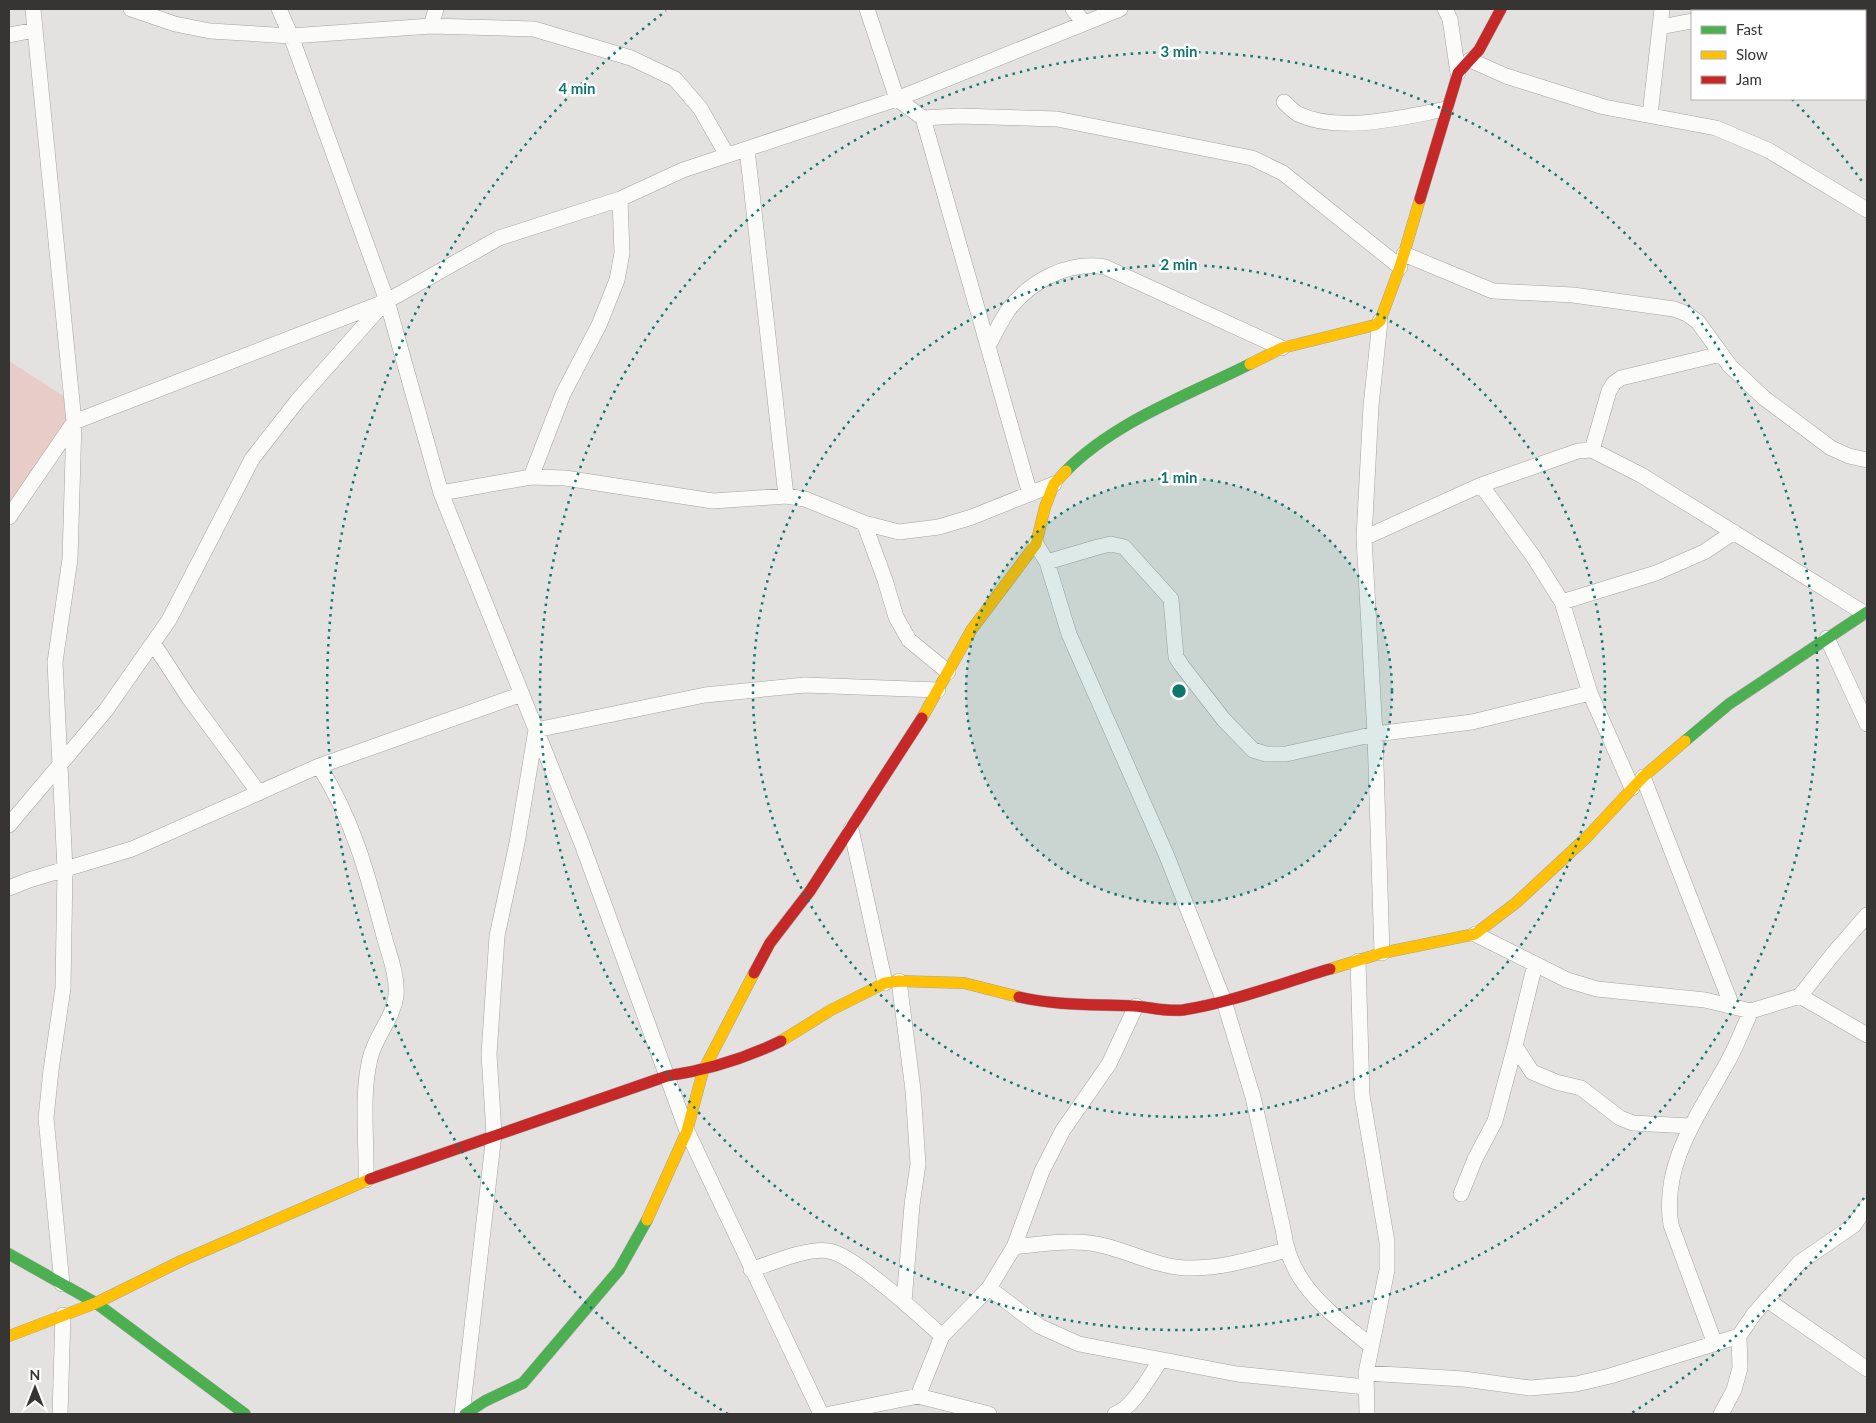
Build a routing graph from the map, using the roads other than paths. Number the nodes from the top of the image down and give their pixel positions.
1 (33, 9) edge
2 (131, 9) edge
3 (279, 9) edge
4 (436, 9) edge
5 (867, 9) edge
6 (1073, 9) edge
7 (1120, 9) edge
8 (1445, 9) edge
9 (1501, 9) edge
10 (1662, 9) edge
11 (1691, 21) edge
12 (1084, 23) junction
13 (431, 26) junction
14 (1660, 27) junction
15 (35, 30) junction
16 (9, 35) edge
17 (291, 36) junction
18 (1470, 60) junction
19 (1458, 73) junction
20 (897, 99) junction
21 (1284, 102) dead end
22 (1446, 109) junction
23 (1650, 115) junction
24 (923, 118) junction
25 (747, 149) junction
26 (727, 156) junction
27 (620, 199) junction
28 (1867, 210) edge
29 (1402, 260) junction
30 (387, 301) junction
31 (1380, 321) junction
32 (988, 346) junction
33 (1282, 348) junction
34 (1721, 354) junction
35 (74, 422) junction
36 (1592, 450) junction
37 (1867, 460) edge
38 (532, 477) junction
39 (1054, 484) junction
40 (1481, 485) junction
41 (441, 493) junction
42 (1030, 494) junction
43 (786, 496) junction
44 (9, 517) edge
45 (864, 523) junction
46 (1734, 532) junction
47 (1364, 538) junction
48 (1036, 544) junction
49 (1047, 562) junction
50 (1562, 602) junction
51 (1866, 613) edge
52 (1827, 638) junction
53 (153, 643) junction
54 (948, 672) junction
55 (938, 690) junction
56 (1590, 693) junction
57 (522, 694) junction
58 (1867, 724) edge
59 (536, 730) junction
60 (1375, 734) junction
61 (59, 766) junction
62 (319, 766) junction
63 (1643, 777) junction
64 (1632, 788) junction
65 (259, 793) junction
66 (9, 825) edge
67 (851, 829) junction
68 (65, 869) junction
69 (9, 888) edge
70 (1867, 915) edge
71 (1475, 934) junction
72 (1382, 953) junction
73 (1358, 961) junction
74 (1535, 964) junction
75 (892, 982) junction
76 (1800, 996) junction
77 (1224, 1001) junction
78 (1136, 1006) junction
79 (1732, 1006) junction
80 (1750, 1011) junction
81 (1867, 1036) edge
82 (1515, 1046) junction
83 (703, 1071) junction
84 (667, 1076) junction
85 (1690, 1126) junction
86 (687, 1131) junction
87 (494, 1134) junction
88 (366, 1180) junction
89 (1461, 1194) dead end
90 (1866, 1211) edge
91 (1014, 1247) junction
92 (1286, 1250) junction
93 (9, 1254) edge
94 (751, 1270) junction
95 (62, 1284) junction
96 (989, 1288) junction
97 (1766, 1300) junction
98 (904, 1302) junction
99 (96, 1303) junction
100 (63, 1315) junction
101 (9, 1336) edge
102 (942, 1336) junction
103 (1739, 1336) junction
104 (1715, 1344) junction
105 (1371, 1346) junction
106 (1160, 1361) junction
107 (1867, 1369) edge
108 (1366, 1380) junction
109 (918, 1396) junction
110 (60, 1414) edge
111 (245, 1414) edge
112 (463, 1414) edge
113 (821, 1414) edge
114 (830, 1414) edge
115 (989, 1414) edge
116 (1115, 1414) edge
117 (1367, 1414) edge
118 (1721, 1414) edge

1 - 15 street
2 - 17 street
3 - 17 street
4 - 13 street
5 - 20 street
6 - 12 street
7 - 12 street
8 - 19 street
9 - 18 street
10 - 14 street
11 - 14 street
12 - 20 street
13 - 17 street
13 - 26 street
14 - 23 street
15 - 16 street
15 - 35 street
17 - 30 street
18 - 19 street
18 - 23 street
19 - 22 street
20 - 24 street
20 - 25 street
21 - 22 street
22 - 29 street
23 - 28 street
24 - 29 street
24 - 32 street
25 - 26 street
25 - 43 street
26 - 27 street
27 - 30 street
27 - 38 street
29 - 31 street
29 - 34 street
30 - 35 street
30 - 41 street
30 - 53 street
31 - 33 street
31 - 47 street
32 - 33 street
32 - 42 street
33 - 39 street
34 - 36 street
34 - 37 street
35 - 44 street
35 - 61 street
36 - 40 street
36 - 46 street
38 - 41 street
38 - 43 street
39 - 42 street
39 - 48 street
40 - 47 street
40 - 50 street
41 - 57 street
42 - 45 street
43 - 45 street
45 - 54 street
46 - 50 street
46 - 51 street
47 - 60 street
48 - 49 street
48 - 54 street
49 - 60 street
49 - 77 street
50 - 56 street
51 - 52 street
52 - 58 street
52 - 63 street
53 - 61 street
53 - 65 street
54 - 55 street
55 - 59 street
55 - 67 street
56 - 60 street
56 - 64 street
57 - 59 street
57 - 62 street
59 - 84 street
59 - 87 street
60 - 72 street
61 - 66 street
61 - 68 street
62 - 65 street
62 - 88 street
63 - 64 street
63 - 79 street
64 - 71 street
65 - 68 street
67 - 75 street
67 - 83 street
68 - 69 street
68 - 95 street
70 - 76 street
71 - 72 street
71 - 74 street
72 - 73 street
73 - 77 street
73 - 105 street
74 - 79 street
74 - 82 street
75 - 78 street
75 - 83 street
75 - 98 street
76 - 80 street
76 - 81 street
77 - 78 street
77 - 92 street
78 - 91 street
79 - 80 street
80 - 85 street
82 - 85 street
82 - 89 street
83 - 84 street
83 - 86 street
84 - 86 street
84 - 87 street
85 - 104 street
86 - 94 street
86 - 112 street
87 - 88 street
87 - 112 street
88 - 99 street
90 - 97 street
91 - 92 street
91 - 96 street
92 - 105 street
93 - 95 street
94 - 98 street
94 - 113 street
95 - 99 street
96 - 102 street
96 - 106 street
97 - 103 street
97 - 107 street
98 - 102 street
99 - 100 street
99 - 111 street
100 - 101 street
100 - 110 street
102 - 109 street
103 - 104 street
103 - 118 street
104 - 108 street
105 - 108 street
106 - 108 street
106 - 116 street
108 - 117 street
109 - 114 street
109 - 115 street

